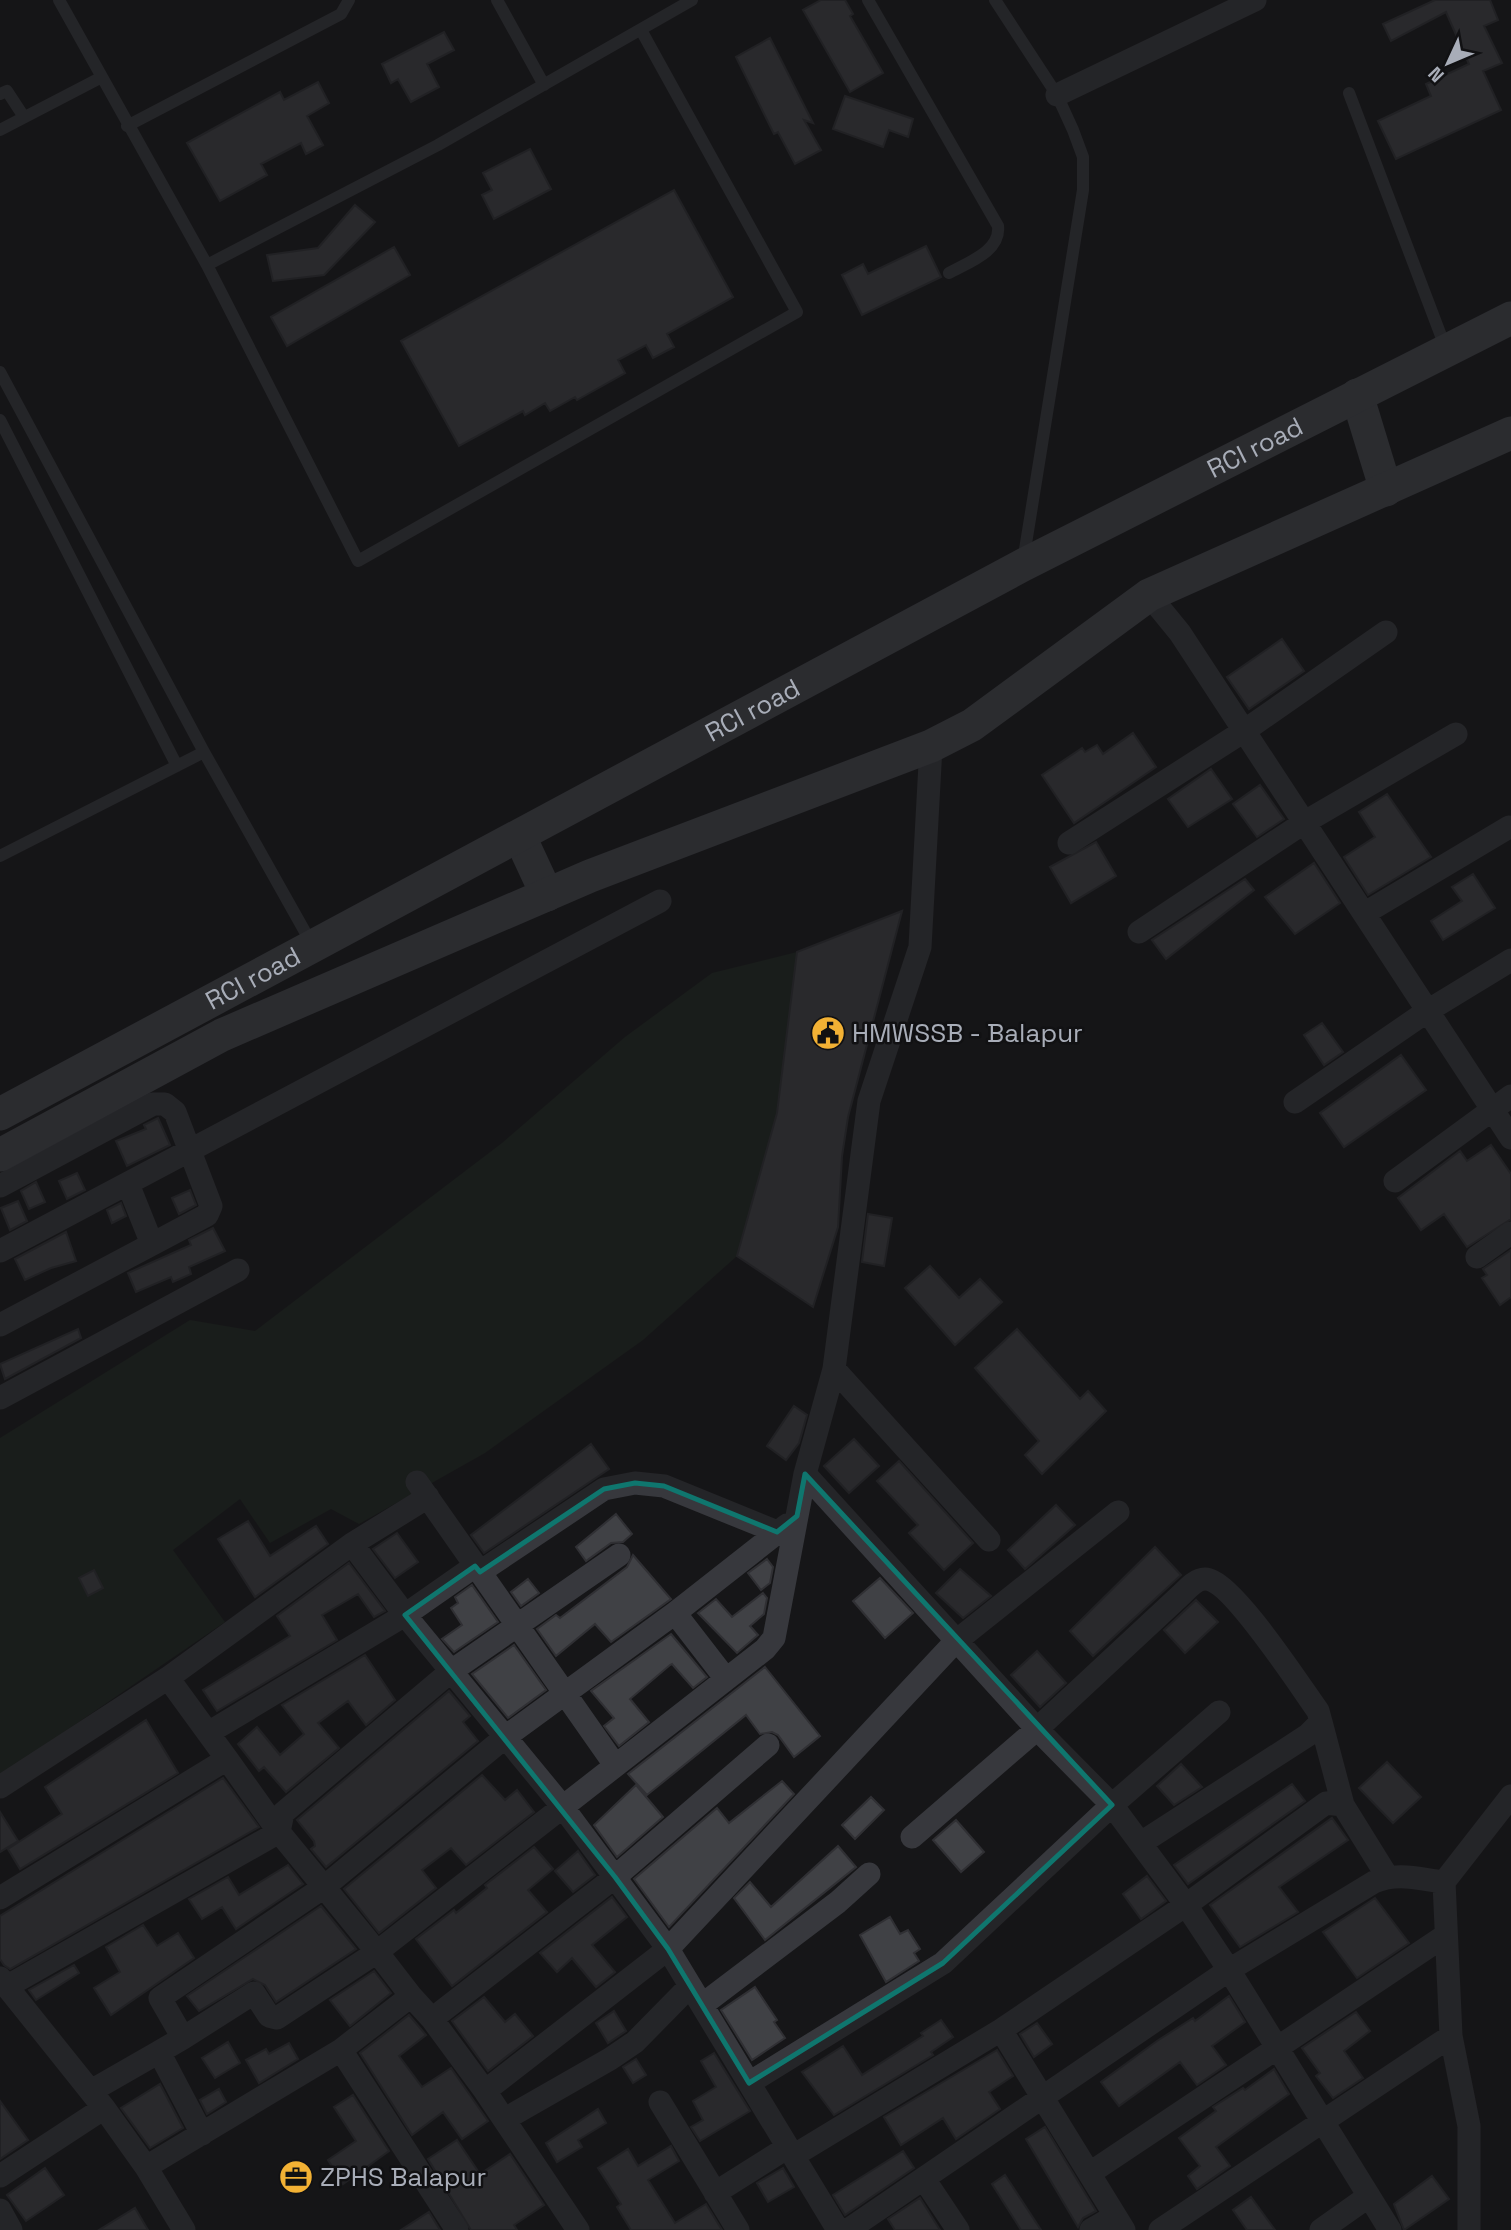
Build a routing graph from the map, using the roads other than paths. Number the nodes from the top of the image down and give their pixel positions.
1 (58, 0) edge
2 (349, 0) edge
3 (497, 0) edge
4 (692, 0) edge
5 (868, 0) edge
6 (995, 0) edge
7 (1255, 0) edge
8 (641, 30) junction
9 (100, 78) junction
10 (544, 85) junction
11 (1349, 93) dead end
12 (0, 94) edge
13 (1057, 95) junction
14 (24, 117) junction
15 (127, 126) junction
16 (0, 130) edge
17 (207, 265) junction
18 (949, 273) dead end
19 (1511, 318) edge
20 (1446, 350) junction
21 (0, 372) edge
22 (1357, 395) junction
23 (0, 420) edge
24 (1511, 433) edge
25 (1386, 490) junction
26 (1023, 565) junction
27 (1149, 595) junction
28 (1386, 632) dead end
29 (1244, 731) junction
30 (1456, 734) dead end
31 (931, 746) junction
32 (204, 752) junction
33 (177, 766) junction
34 (1305, 822) junction
35 (1509, 827) dead end
36 (520, 836) junction
37 (1069, 843) dead end
38 (0, 856) edge
39 (547, 895) junction
40 (660, 901) dead end
41 (1365, 913) junction
42 (1139, 932) dead end
43 (314, 948) junction
44 (1511, 960) edge
45 (1429, 1010) junction
46 (1295, 1102) dead end
47 (1501, 1102) edge
48 (0, 1114) edge
49 (1511, 1138) edge
50 (191, 1150) junction
51 (0, 1155) edge
52 (1395, 1181) dead end
53 (128, 1184) junction
54 (0, 1186) edge
55 (1511, 1233) edge
56 (152, 1244) junction
57 (0, 1251) edge
58 (1477, 1257) dead end
59 (238, 1270) dead end
60 (0, 1325) edge
61 (834, 1369) junction
62 (0, 1398) edge
63 (804, 1474) junction
64 (1118, 1512) dead end
65 (797, 1516) junction
66 (777, 1532) junction
67 (989, 1540) dead end
68 (352, 1544) junction
69 (619, 1555) dead end
70 (477, 1569) junction
71 (675, 1613) junction
72 (404, 1615) junction
73 (516, 1625) junction
74 (956, 1642) junction
75 (450, 1672) junction
76 (168, 1678) junction
77 (726, 1679) junction
78 (564, 1696) junction
79 (1219, 1712) dead end
80 (1321, 1723) junction
81 (1037, 1729) junction
82 (208, 1733) junction
83 (504, 1738) junction
84 (768, 1745) dead end
85 (227, 1759) junction
86 (615, 1765) junction
87 (0, 1787) edge
88 (1511, 1796) edge
89 (1112, 1805) junction
90 (1343, 1805) junction
91 (562, 1806) junction
92 (279, 1832) junction
93 (912, 1837) dead end
94 (1141, 1843) junction
95 (869, 1874) dead end
96 (615, 1877) junction
97 (1387, 1877) junction
98 (1444, 1882) junction
99 (324, 1887) junction
100 (0, 1898) edge
101 (1186, 1905) junction
102 (1446, 1935) junction
103 (668, 1949) junction
104 (377, 1952) junction
105 (1228, 1970) junction
106 (3, 1983) edge
107 (696, 1995) junction
108 (411, 1996) junction
109 (432, 2019) junction
110 (1001, 2030) junction
111 (1451, 2036) junction
112 (183, 2038) junction
113 (341, 2050) junction
114 (1277, 2050) junction
115 (159, 2052) junction
116 (749, 2083) junction
117 (485, 2091) junction
118 (1045, 2098) junction
119 (97, 2100) junction
120 (660, 2102) dead end
121 (505, 2119) junction
122 (1322, 2124) junction
123 (202, 2134) junction
124 (790, 2152) junction
125 (146, 2167) junction
126 (1090, 2173) junction
127 (0, 2176) edge
128 (924, 2179) junction
129 (715, 2193) junction
130 (1369, 2196) junction
131 (0, 2210) edge
132 (1120, 2223) edge
133 (11, 2230) edge
134 (184, 2230) edge
135 (457, 2230) edge
136 (578, 2230) edge
137 (738, 2230) edge
138 (838, 2230) edge
139 (848, 2230) edge
140 (957, 2230) edge
141 (1091, 2230) edge
142 (1160, 2230) edge
143 (1321, 2230) edge
144 (1390, 2230) edge
145 (1469, 2230) edge

1 - 9 lane
2 - 15 lane
3 - 10 lane
4 - 8 lane
5 - 18 lane
6 - 13 lane
7 - 13 street
8 - 10 lane
8 - 17 lane
9 - 14 lane
9 - 15 lane
10 - 17 lane
11 - 20 lane
12 - 14 lane
13 - 26 lane
14 - 16 lane
15 - 17 lane
19 - 20 main road, RCI road
20 - 22 main road, RCI road
21 - 32 lane
22 - 25 main road
22 - 26 main road, RCI road
23 - 33 lane
24 - 25 main road
25 - 27 main road
26 - 36 main road, RCI road
27 - 29 street
27 - 31 main road
28 - 29 street
29 - 34 street
29 - 37 street
30 - 34 street
31 - 39 main road
31 - 61 street
32 - 33 lane
32 - 43 lane
33 - 38 lane
34 - 41 street
34 - 42 street
35 - 41 street
36 - 39 main road
36 - 43 main road, RCI road
39 - 51 main road
40 - 50 street
41 - 45 street
43 - 48 main road, RCI road
44 - 45 street
45 - 46 street
45 - 47 street
47 - 49 street
47 - 52 street
50 - 53 street
50 - 54 street
50 - 56 street
53 - 56 street
53 - 57 street
55 - 58 street
56 - 60 street
59 - 62 street
61 - 63 street
61 - 67 street
63 - 65 street
63 - 74 street
64 - 74 street
65 - 66 street
65 - 77 street
66 - 70 street
66 - 71 street
68 - 70 street
68 - 72 street
68 - 76 street
69 - 73 street
70 - 72 street
70 - 73 street
71 - 77 street
71 - 78 street
72 - 75 street
72 - 82 street
73 - 75 street
73 - 78 street
74 - 81 street
74 - 103 street
75 - 83 street
75 - 92 street
76 - 82 street
76 - 87 street
77 - 86 street
78 - 83 street
78 - 86 street
79 - 89 street
80 - 81 street
80 - 90 street
80 - 94 street
81 - 89 street
81 - 93 street
82 - 85 street
83 - 91 street
83 - 99 street
84 - 96 street
85 - 92 street
85 - 100 street
86 - 91 street
88 - 98 street
89 - 94 street
89 - 116 street
90 - 97 street
90 - 101 street
91 - 96 street
91 - 104 street
92 - 99 street
92 - 106 street
94 - 101 street
95 - 107 street
96 - 103 street
96 - 109 street
97 - 98 street
97 - 105 street
98 - 102 street
99 - 104 street
99 - 112 street
101 - 105 street
101 - 110 street
102 - 111 street
102 - 114 street
103 - 107 street
103 - 117 street
104 - 108 street
104 - 112 street
105 - 114 street
105 - 118 street
106 - 119 street
107 - 116 street
107 - 121 street
108 - 109 street
108 - 113 street
109 - 117 street
110 - 118 street
110 - 124 street
111 - 122 street
111 - 145 street
112 - 115 street
113 - 123 street
113 - 135 street
114 - 122 street
114 - 126 street
115 - 119 street
115 - 123 street
116 - 124 street
117 - 121 street
118 - 126 street
118 - 128 street
119 - 125 street
119 - 127 street
120 - 129 street
121 - 136 street
122 - 130 street
122 - 142 street
123 - 125 street
124 - 129 street
124 - 138 street
125 - 134 street
126 - 132 street
128 - 139 street
128 - 140 street
129 - 137 street
130 - 143 street
130 - 144 street
131 - 133 street
132 - 141 street

